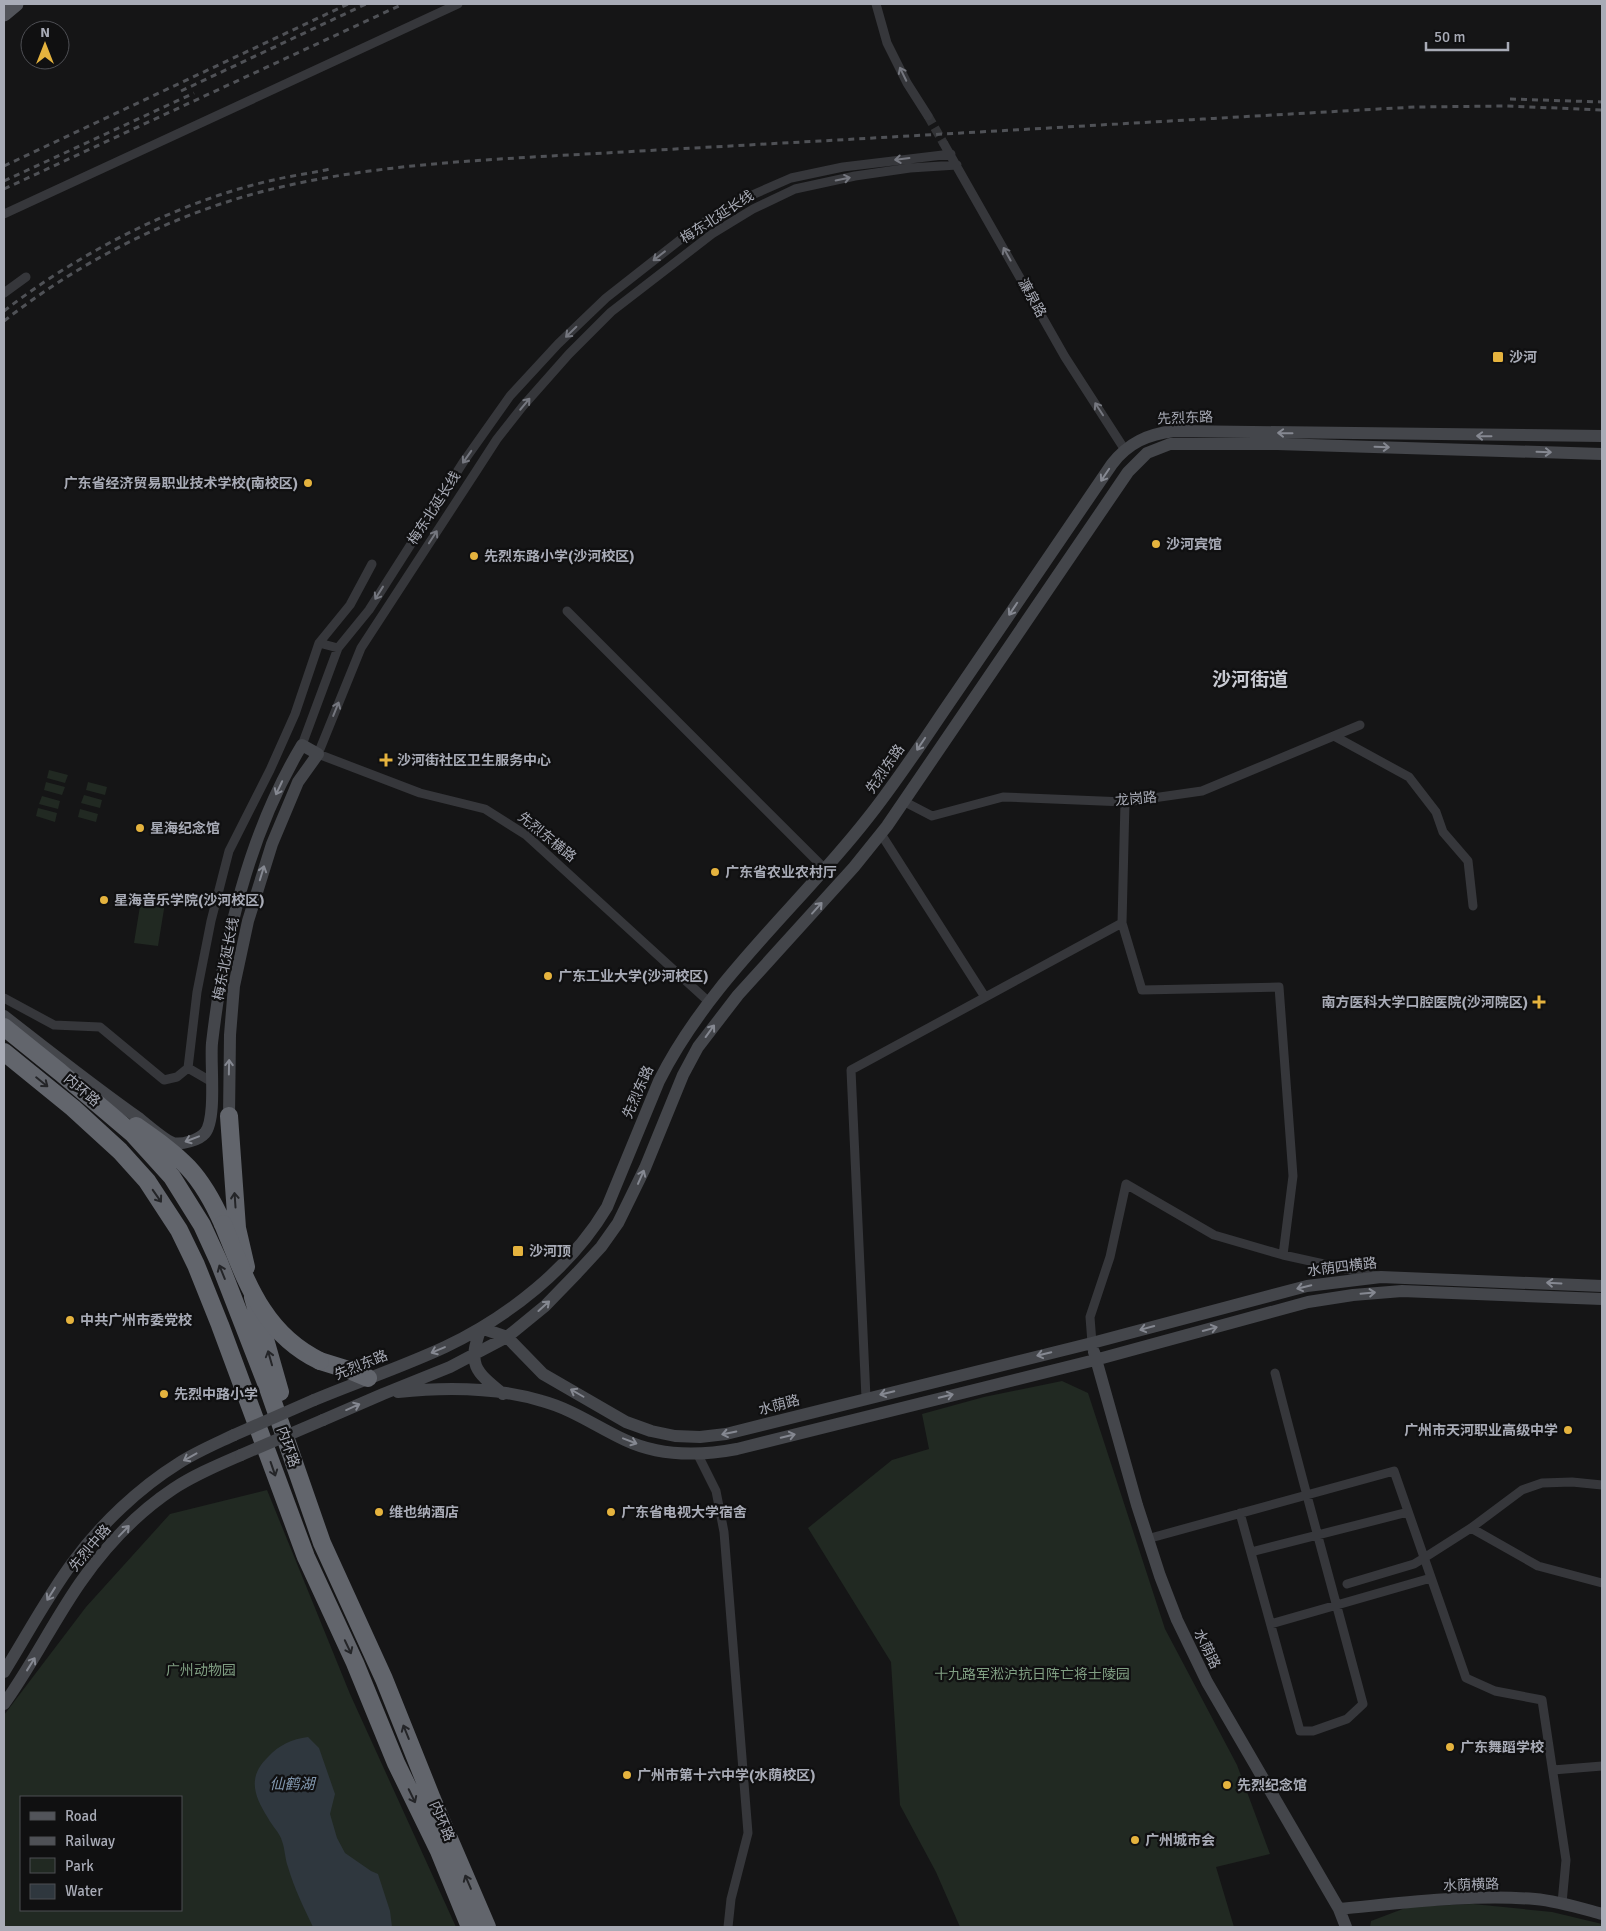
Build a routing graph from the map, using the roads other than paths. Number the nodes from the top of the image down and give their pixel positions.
1 (16, 4) edge
2 (458, 4) edge
3 (876, 4) edge
4 (4, 14) edge
5 (928, 116) tunnel mouth
6 (944, 144) tunnel mouth
7 (951, 154) junction
8 (957, 165) junction
9 (791, 178) junction
10 (795, 189) junction
11 (4, 214) edge
12 (26, 277) dead end
13 (4, 293) edge
14 (606, 298) junction
15 (625, 302) junction
16 (1602, 436) edge
17 (1333, 440) junction
18 (1125, 450) junction
19 (1602, 454) edge
20 (408, 546) junction
21 (422, 554) junction
22 (372, 564) dead end
23 (567, 611) dead end
24 (319, 643) junction
25 (338, 648) junction
26 (1360, 725) dead end
27 (1334, 736) junction
28 (302, 745) junction
29 (318, 754) junction
30 (905, 802) junction
31 (1125, 802) junction
32 (881, 834) junction
33 (838, 854) junction
34 (854, 867) junction
35 (826, 869) junction
36 (1473, 906) dead end
37 (1122, 923) junction
38 (985, 997) junction
39 (4, 998) edge
40 (709, 1002) junction
41 (4, 1016) edge
42 (4, 1027) edge
43 (4, 1052) edge
44 (188, 1068) junction
45 (60, 1072) junction
46 (212, 1082) junction
47 (229, 1116) joint
48 (1283, 1255) junction
49 (1381, 1276) junction
50 (1602, 1286) edge
51 (1602, 1299) edge
52 (482, 1328) junction
53 (507, 1337) junction
54 (1092, 1343) junction
55 (474, 1354) junction
56 (1095, 1360) junction
57 (1275, 1373) dead end
58 (368, 1378) junction
59 (383, 1394) junction
60 (503, 1394) junction
61 (866, 1398) junction
62 (323, 1420) joint
63 (698, 1455) junction
64 (1602, 1485) edge
65 (1306, 1495) junction
66 (1408, 1512) junction
67 (1240, 1513) junction
68 (1471, 1528) junction
69 (1319, 1535) junction
70 (94, 1537) junction
71 (1147, 1539) junction
72 (108, 1548) junction
73 (1251, 1552) junction
74 (1424, 1558) junction
75 (1431, 1578) junction
76 (1602, 1583) edge
77 (1348, 1584) dead end
78 (344, 1588) junction
79 (1337, 1605) junction
80 (1271, 1624) junction
81 (4, 1672) edge
82 (4, 1704) edge
83 (1602, 1766) edge
84 (1553, 1770) junction
85 (1562, 1903) junction
86 (1339, 1909) junction
87 (1602, 1914) edge
88 (470, 1927) edge
89 (487, 1927) edge
90 (728, 1927) edge
91 (1346, 1927) edge

1 - 4 main road
2 - 11 street
5 -> 3 street
6 - 7 street, 濂泉路
7 - 8 street, 濂泉路
7 -> 9 street, 梅东北延长线
10 -> 8 street, 梅东北延长线
18 -> 8 street, 濂泉路
9 - 10 street
9 -> 14 street, 梅东北延长线
10 - 15 street, 梅东北延长线
12 - 13 street
14 - 15 street
14 -> 20 street, 梅东北延长线
21 -> 15 street, 梅东北延长线
16 -> 17 street, 先烈东路
17 -> 18 street, 先烈东路
17 -> 19 street, 先烈东路
17 - 30 street, 先烈东路
18 -> 33 street, 先烈东路
20 - 21 street
20 -> 25 street, 梅东北延长线
29 -> 21 street, 梅东北延长线
22 - 24 street
23 - 35 street
24 - 25 street
24 - 44 street
25 - 28 street, 梅东北延长线
26 - 27 street, 龙岗路
27 - 31 street, 龙岗路
27 - 36 street
28 - 29 street, 先烈东横路
28 -> 46 street, 梅东北延长线
29 - 40 street, 先烈东横路
47 -> 29 street, 梅东北延长线
30 - 31 street, 龙岗路
30 - 32 street, 先烈东路
31 - 37 street
32 - 34 street, 先烈东路
32 - 38 street
33 - 34 street
33 - 35 street, 先烈东路
53 -> 34 street, 先烈东路
35 - 40 street, 先烈东路
37 - 38 street
37 - 48 street
38 - 61 street
39 - 44 street
40 - 52 street, 先烈东路
46 -> 41 street, 梅东北延长线
42 - 45 highway, 内环路
43 -> 88 highway, 内环路
44 - 46 street
45 - 58 highway, bridge
78 -> 45 highway, 内环路
78 -> 47 highway
48 - 49 street
48 - 54 street
50 -> 49 street, 水荫四横路
49 -> 54 street, 水荫四横路
56 -> 51 street, 水荫四横路
52 - 53 street, 水荫路
52 - 55 street
52 -> 58 street, 先烈东路
53 - 55 street, 先烈东路
61 -> 53 street, 水荫路
54 - 56 street, 水荫路
54 -> 61 street, 水荫路
55 - 59 street, 先烈东路
55 - 60 street
63 -> 56 street
56 - 71 street, 水荫路
57 - 65 street
58 -> 70 street, 先烈东路, bridge
59 - 60 street
62 -> 59 street, 先烈东路
60 -> 63 street
72 -> 62 street, 先烈中路, bridge
63 - 90 street
64 - 68 street
65 - 66 street
65 - 67 street
65 - 69 street
66 - 69 street
66 - 74 street
67 - 71 street
67 - 73 street
68 - 74 street
68 - 76 street
69 - 73 street
69 - 79 street
70 - 72 street
70 -> 81 street, 先烈东路
71 - 86 street, 水荫路
82 -> 72 street, 先烈中路
73 - 80 street
74 - 75 street
74 - 77 street
75 - 79 street
75 - 84 street
89 -> 78 highway, 内环路
79 - 80 street
79 - 80 street
83 - 84 street
84 - 85 street
85 - 86 street, 水荫横路
85 - 87 street, 水荫横路
86 - 91 street, 水荫路

